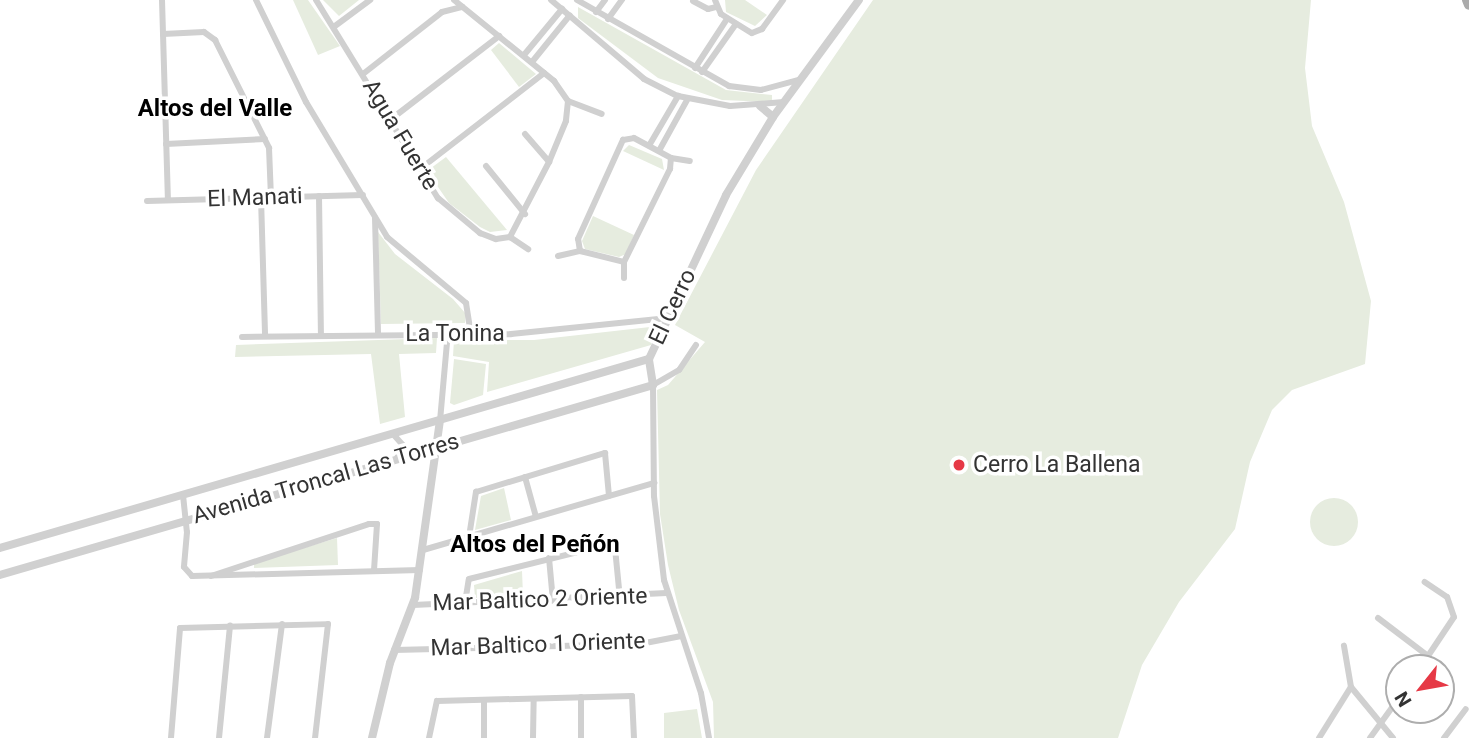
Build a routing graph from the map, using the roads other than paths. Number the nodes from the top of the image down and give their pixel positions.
1 (162, 0) edge
2 (256, 0) edge
3 (316, 0) edge
4 (370, 0) edge
5 (454, 0) edge
6 (551, 0) edge
7 (578, 0) edge
8 (605, 0) edge
9 (622, 0) edge
10 (783, 0) edge
11 (859, 0) edge
12 (1467, 0) edge
13 (693, 1) edge
14 (716, 3) edge
15 (1469, 5) edge
16 (462, 7) junction
17 (562, 9) junction
18 (596, 12) junction
19 (570, 15) junction
20 (607, 19) junction
21 (727, 19) junction
22 (736, 24) junction
23 (335, 26) junction
24 (163, 34) junction
25 (499, 36) junction
26 (524, 55) junction
27 (531, 62) junction
28 (695, 68) junction
29 (702, 72) junction
30 (544, 73) junction
31 (363, 74) junction
32 (801, 80) junction
33 (678, 96) junction
34 (687, 100) junction
35 (568, 101) junction
36 (785, 102) junction
37 (760, 106) junction
38 (602, 114) dead end
39 (773, 117) junction
40 (390, 120) junction
41 (526, 134) dead end
42 (265, 139) junction
43 (166, 144) junction
44 (650, 144) junction
45 (660, 149) junction
46 (671, 158) junction
47 (549, 162) junction
48 (690, 162) dead end
49 (486, 166) dead end
50 (419, 169) junction
51 (363, 195) junction
52 (318, 196) junction
53 (261, 198) junction
54 (271, 198) junction
55 (168, 200) junction
56 (147, 201) dead end
57 (525, 214) junction
58 (375, 216) junction
59 (510, 237) junction
60 (528, 249) dead end
61 (580, 251) junction
62 (558, 256) dead end
63 (624, 262) junction
64 (624, 278) dead end
65 (668, 318) junction
66 (448, 332) junction
67 (378, 333) junction
68 (471, 333) junction
69 (321, 335) junction
70 (265, 336) junction
71 (242, 337) dead end
72 (696, 345) dead end
73 (649, 359) junction
74 (653, 384) junction
75 (440, 421) junction
76 (393, 434) junction
77 (435, 448) junction
78 (395, 459) junction
79 (524, 477) junction
80 (654, 483) junction
81 (183, 495) junction
82 (609, 496) junction
83 (536, 517) junction
84 (187, 520) junction
85 (469, 537) junction
86 (0, 548) edge
87 (423, 551) junction
88 (549, 558) junction
89 (420, 570) junction
90 (374, 571) junction
91 (0, 575) edge
92 (210, 576) junction
93 (1425, 582) dead end
94 (667, 593) junction
95 (620, 599) junction
96 (553, 601) junction
97 (465, 603) junction
98 (413, 605) junction
99 (1378, 618) dead end
100 (282, 624) junction
101 (230, 626) junction
102 (681, 636) junction
103 (1344, 646) dead end
104 (394, 650) junction
105 (1425, 654) edge
106 (1429, 654) edge
107 (1351, 687) junction
108 (582, 697) junction
109 (534, 699) junction
110 (484, 700) junction
111 (1385, 716) edge
112 (1469, 719) edge
113 (1380, 722) junction
114 (171, 738) edge
115 (219, 738) edge
116 (267, 738) edge
117 (315, 738) edge
118 (372, 738) edge
119 (429, 738) edge
120 (484, 738) edge
121 (533, 738) edge
122 (581, 738) edge
123 (634, 738) edge
124 (709, 738) edge
125 (1319, 738) edge
126 (1370, 738) edge
127 (1393, 738) edge
128 (1444, 738) edge

1 - 24 street
2 - 51 street
3 - 23 street, Agua Fuerte
4 - 23 street
5 - 16 street
6 - 17 street
7 - 18 street
8 - 18 street
9 - 20 street
10 - 22 street
11 - 32 street, El Cerro
12 - 15 main road
13 - 14 street
14 - 21 street
16 - 25 street
16 - 31 street
17 - 19 street
17 - 26 street
18 - 20 street
19 - 27 street
19 - 33 street
20 - 28 street
21 - 22 street
21 - 28 street
22 - 29 street
23 - 31 street, Agua Fuerte
24 - 42 street
24 - 43 street
25 - 26 street
25 - 40 street
26 - 27 street
27 - 30 street
28 - 29 street
29 - 32 street
30 - 35 street
30 - 50 street
31 - 40 street, Agua Fuerte
32 - 36 street, El Cerro
33 - 34 street
33 - 44 street
34 - 37 street
34 - 45 street
35 - 38 street
35 - 47 street
36 - 37 street
36 - 39 street, El Cerro
37 - 39 street
39 - 65 street, El Cerro
40 - 50 street, Agua Fuerte
41 - 47 street
42 - 43 street
42 - 54 street
43 - 55 street
44 - 45 street
44 - 61 street
45 - 46 street
46 - 48 street
46 - 63 street
47 - 57 street
49 - 57 street
50 - 59 street, Agua Fuerte
51 - 52 street, El Manati
51 - 58 street
52 - 54 street, El Manati
52 - 69 street
53 - 54 street, El Manati
53 - 55 street, El Manati
53 - 70 street
55 - 56 street, El Manati
57 - 59 street
58 - 67 street
58 - 68 street
59 - 60 street
61 - 62 street
61 - 63 street
63 - 64 street
65 - 68 street, La Tonina
65 - 73 street, El Cerro
66 - 67 street, La Tonina
66 - 68 street, La Tonina
66 - 75 street
67 - 69 street, La Tonina
69 - 70 street, La Tonina
70 - 71 street, La Tonina
72 - 74 street
73 - 74 street, El Cerro
73 - 75 street, Avenida Troncal Las Torres
74 - 77 street, Avenida Troncal Las Torres
74 - 80 street, El Cerro
75 - 76 street, Avenida Troncal Las Torres
75 - 77 street
76 - 78 street
76 - 81 street, Avenida Troncal Las Torres
77 - 78 street, Avenida Troncal Las Torres
77 - 87 street
78 - 84 street, Avenida Troncal Las Torres
79 - 82 street
79 - 83 street
79 - 85 street
80 - 82 street
80 - 94 street, El Cerro
81 - 84 street
81 - 86 street, Avenida Troncal Las Torres
82 - 83 street
83 - 85 street
84 - 91 street, Avenida Troncal Las Torres
84 - 92 street
85 - 87 street
87 - 89 street
88 - 95 street
88 - 96 street
88 - 97 street
89 - 90 street
89 - 98 street
90 - 92 street
90 - 92 street
93 - 106 street
94 - 95 street, Mar Baltico 2 Oriente
94 - 102 street, El Cerro
95 - 96 street, Mar Baltico 2 Oriente
96 - 97 street, Mar Baltico 2 Oriente
97 - 98 street, Mar Baltico 2 Oriente
98 - 104 street
99 - 105 street
100 - 101 street
100 - 116 street
100 - 117 street
101 - 114 street
101 - 115 street
102 - 104 street, Mar Baltico 1 Oriente
102 - 124 street, El Cerro
103 - 107 street
104 - 118 street
107 - 113 street
107 - 125 street
108 - 109 street
108 - 122 street
108 - 123 street
109 - 110 street
109 - 121 street
110 - 119 street
110 - 120 street
111 - 113 street
112 - 128 street
113 - 126 street
113 - 127 street

